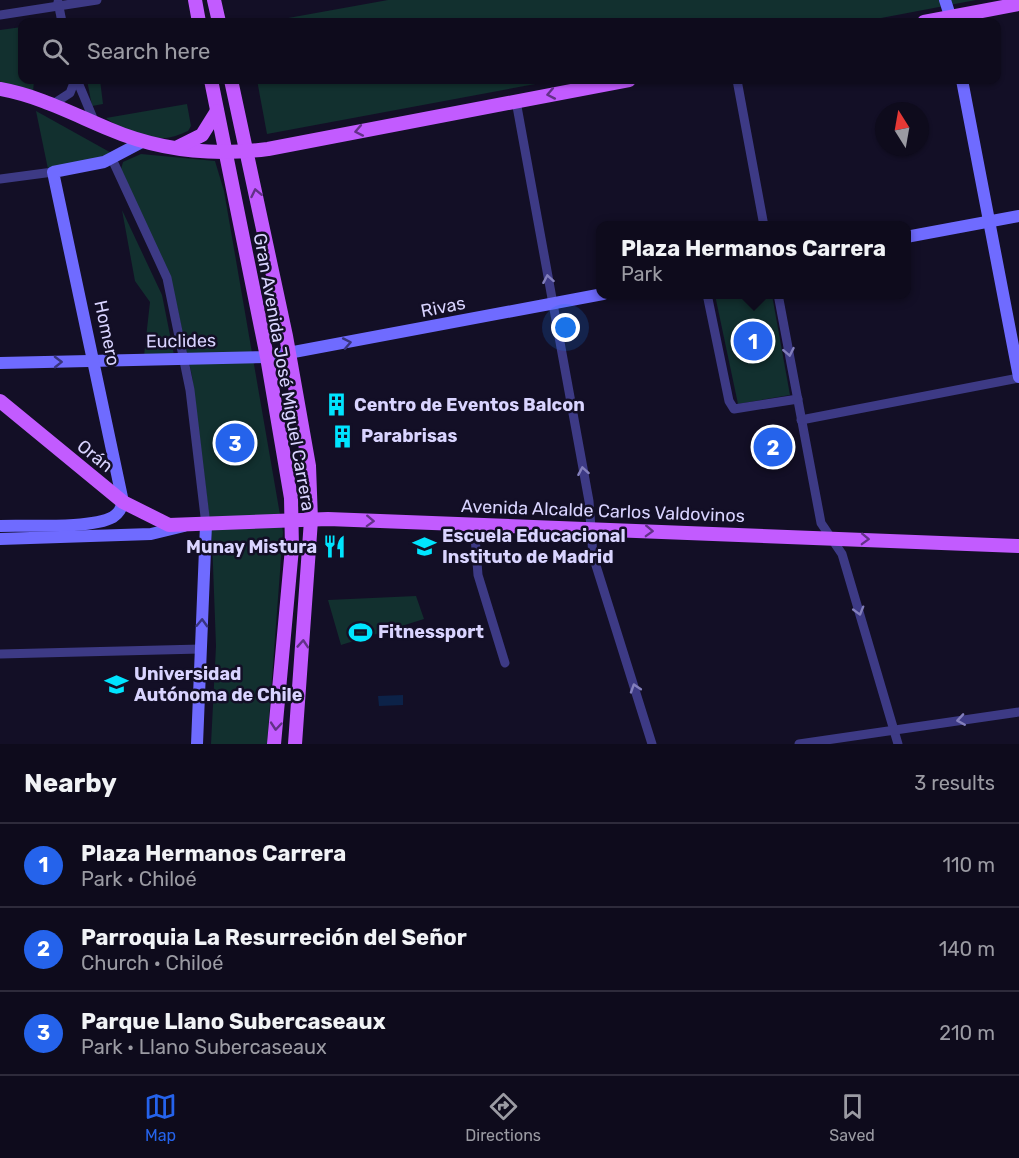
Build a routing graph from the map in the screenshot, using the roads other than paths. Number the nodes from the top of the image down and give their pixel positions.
1 (97, 0) edge
2 (195, 0) edge
3 (214, 0) edge
4 (945, 0) edge
5 (58, 3) edge
6 (1019, 4) edge
7 (0, 15) edge
8 (61, 18) edge
9 (198, 18) edge
10 (218, 18) edge
11 (950, 18) edge
12 (960, 18) edge
13 (74, 84) edge
14 (78, 84) edge
15 (212, 84) edge
16 (232, 84) edge
17 (607, 84) edge
18 (738, 84) edge
19 (963, 84) edge
20 (0, 89) edge
21 (516, 101) junction
22 (53, 104) junction
23 (217, 111) junction
24 (95, 123) junction
25 (142, 142) junction
26 (173, 148) junction
27 (247, 152) junction
28 (226, 154) junction
29 (112, 159) junction
30 (53, 172) junction
31 (0, 179) edge
32 (1019, 216) edge
33 (763, 221) edge
34 (989, 221) junction
35 (911, 236) edge
36 (596, 295) edge
37 (708, 299) edge
38 (779, 299) edge
39 (553, 304) junction
40 (290, 354) junction
41 (267, 357) junction
42 (183, 359) junction
43 (94, 361) junction
44 (0, 363) edge
45 (1019, 377) edge
46 (798, 399) junction
47 (0, 401) edge
48 (801, 420) junction
49 (123, 502) junction
50 (311, 520) junction
51 (292, 521) junction
52 (474, 524) junction
53 (206, 525) junction
54 (0, 526) edge
55 (180, 526) junction
56 (589, 528) junction
57 (830, 538) junction
58 (0, 539) edge
59 (1019, 546) edge
60 (201, 649) junction
61 (0, 654) edge
62 (505, 663) dead end
63 (1019, 712) edge
64 (894, 730) junction
65 (197, 744) edge
66 (274, 744) edge
67 (295, 744) edge
68 (652, 744) edge
69 (799, 744) edge
70 (898, 744) edge

1 - 5 street
2 - 9 main road
3 - 10 main road
4 - 11 street
5 - 7 street
5 - 8 street
6 - 12 main road
13 - 22 street
14 - 24 street
15 - 23 main road, Gran Avenida José Miguel Carrera
16 - 27 main road, Gran Avenida José Miguel Carrera
17 -> 21 main road
18 - 33 street
19 - 34 street
20 - 22 main road
21 -> 27 main road
39 -> 21 street
22 - 24 main road
23 - 26 main road
23 - 28 main road, Gran Avenida José Miguel Carrera
24 - 25 main road
25 - 26 main road
25 - 29 street
26 - 28 main road
27 - 28 main road
40 -> 27 main road, Gran Avenida José Miguel Carrera
28 - 41 main road, Gran Avenida José Miguel Carrera
29 - 30 street
29 - 42 street
30 - 31 street
30 - 43 street, Homero
32 - 34 street
34 - 35 street
34 - 45 street
36 - 39 street, Rivas
37 - 46 street
38 -> 46 street
40 -> 39 street, Rivas
56 -> 39 street
40 - 41 street, Euclides
40 - 50 main road, Gran Avenida José Miguel Carrera
41 - 42 street, Euclides
41 - 51 main road, Gran Avenida José Miguel Carrera
42 - 43 street, Euclides
42 - 53 street
44 -> 43 street, Euclides
43 - 49 street, Homero
45 - 48 street
46 - 48 street
47 - 49 main road, Orán
48 - 57 street
49 - 54 street
49 - 55 main road, Orán
50 - 51 main road, Avenida Alcalde Carlos Valdovinos
50 -> 52 main road, Avenida Alcalde Carlos Valdovinos
67 -> 50 main road, Gran Avenida José Miguel Carrera
51 - 53 main road, Avenida Alcalde Carlos Valdovinos
51 -> 66 main road, Gran Avenida José Miguel Carrera
52 - 56 main road, Avenida Alcalde Carlos Valdovinos
52 - 62 street
53 - 55 main road, Avenida Alcalde Carlos Valdovinos
60 -> 53 street
55 - 58 street, Avenida Alcalde Carlos Valdovinos
56 -> 57 main road, Avenida Alcalde Carlos Valdovinos
68 -> 56 street
57 -> 59 main road, Avenida Alcalde Carlos Valdovinos
57 -> 64 street
60 - 61 street
60 - 65 street
63 -> 64 street
64 - 69 street
64 - 70 street

